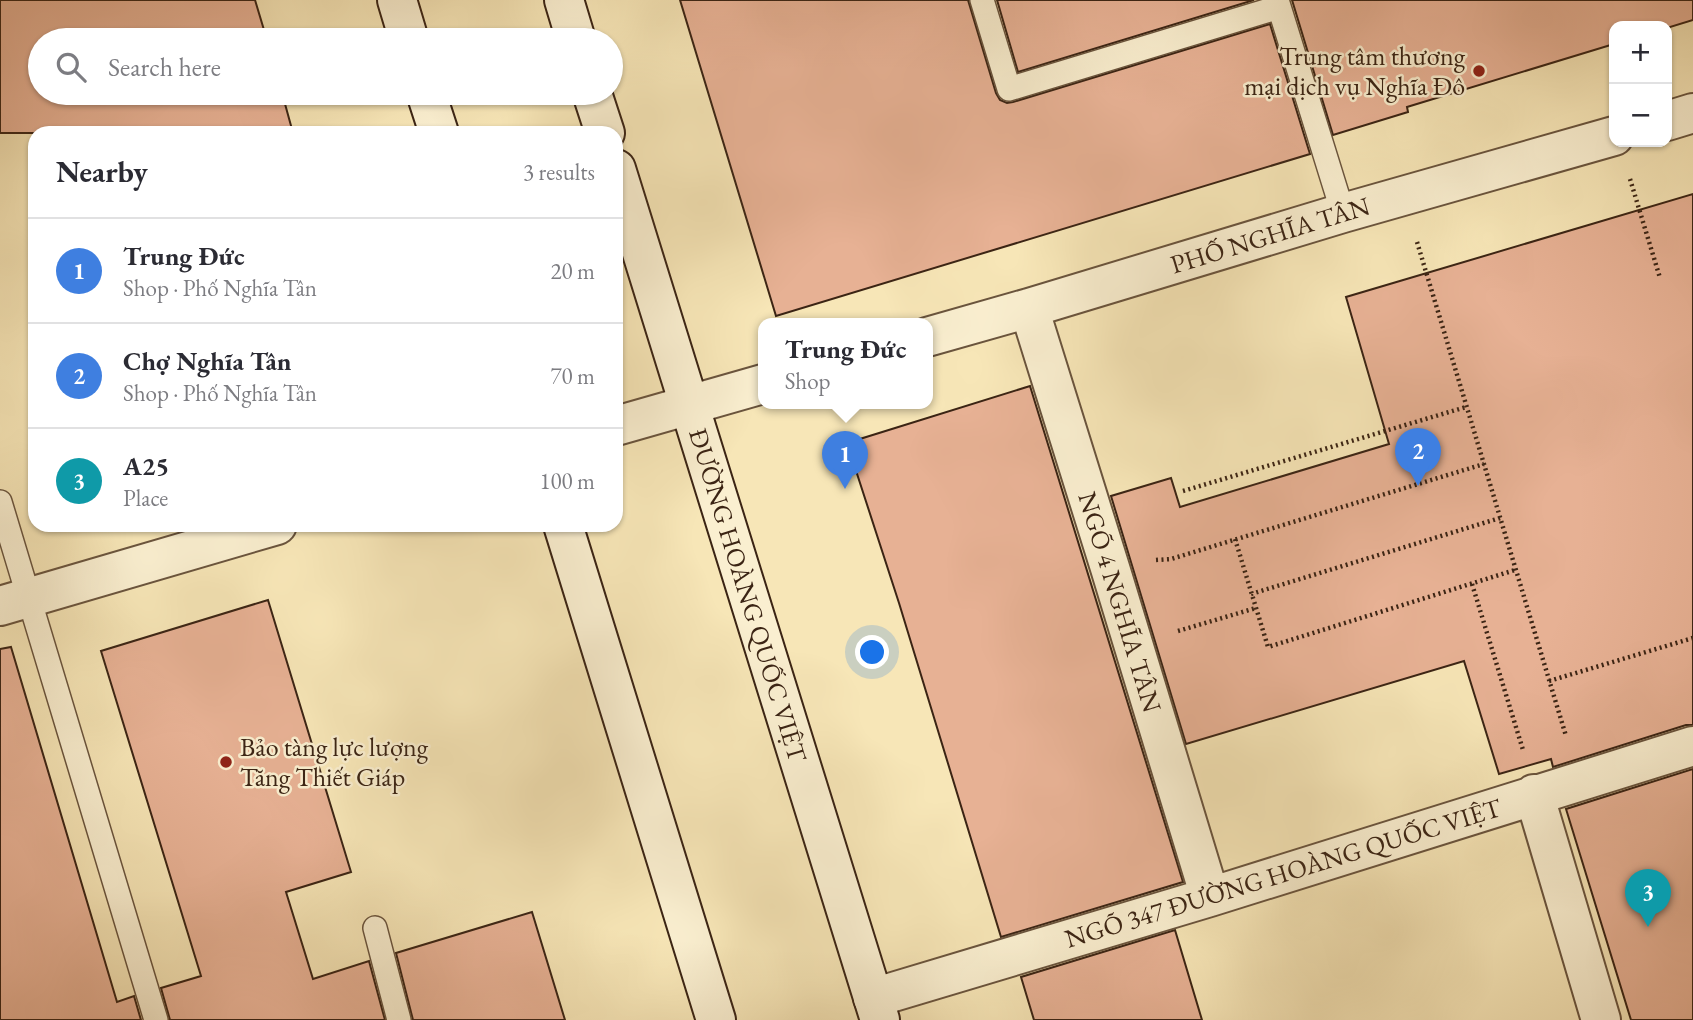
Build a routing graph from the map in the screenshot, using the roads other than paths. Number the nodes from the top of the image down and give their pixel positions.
1 (397, 0) edge
2 (564, 0) edge
3 (982, 0) edge
4 (1278, 3) edge
5 (405, 28) edge
6 (572, 28) edge
7 (430, 105) edge
8 (596, 105) edge
9 (1693, 113) edge
10 (1672, 119) edge
11 (437, 126) edge
12 (603, 126) edge
13 (1609, 137) edge
14 (623, 192) edge
15 (1343, 213) junction
16 (1029, 308) junction
17 (933, 335) edge
18 (758, 385) edge
19 (689, 405) junction
20 (623, 424) edge
21 (0, 502) edge
22 (252, 532) edge
23 (565, 532) edge
24 (14, 602) edge
25 (1693, 746) edge
26 (1531, 778) junction
27 (1210, 897) junction
28 (375, 928) dead end
29 (877, 1009) edge
30 (156, 1020) edge
31 (399, 1020) edge
32 (716, 1020) edge
33 (1601, 1020) edge

1 - 5 street
2 - 6 street
3 - 4 lane
4 - 15 lane
7 - 11 street
8 - 12 street
9 - 10 street
13 - 15 street, PHỐ NGHĨA TÂN
14 - 19 street, ĐƯỜNG HOÀNG QUỐC VIỆT
15 - 16 street, PHỐ NGHĨA TÂN
16 - 17 street, PHỐ NGHĨA TÂN
16 - 27 street, NGÕ 4 NGHĨA TÂN
18 - 19 street
19 - 20 street
19 - 29 street, ĐƯỜNG HOÀNG QUỐC VIỆT
21 - 24 lane
22 - 24 street
23 - 32 street
24 - 30 lane
25 - 26 street, NGÕ 347 ĐƯỜNG HOÀNG QUỐC VIỆT
26 - 27 street, NGÕ 347 ĐƯỜNG HOÀNG QUỐC VIỆT
26 - 33 street
27 - 29 street, NGÕ 347 ĐƯỜNG HOÀNG QUỐC VIỆT
28 - 31 lane

